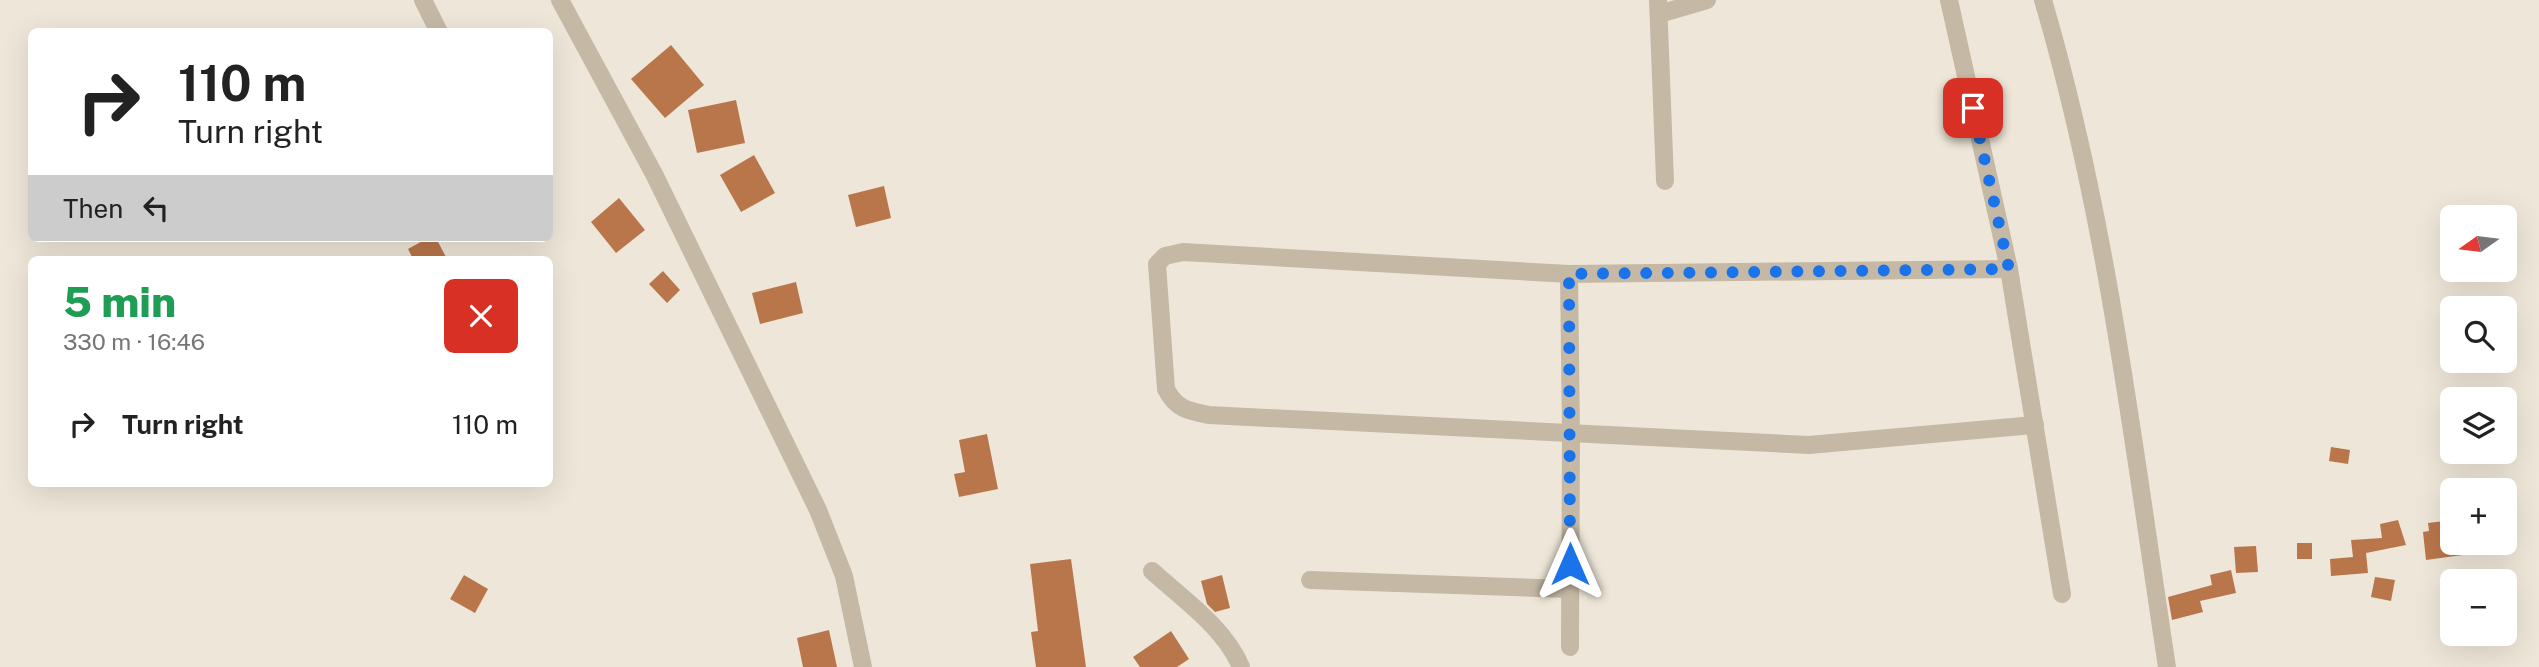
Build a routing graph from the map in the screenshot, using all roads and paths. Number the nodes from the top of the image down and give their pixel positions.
1 (423, 0) edge
2 (560, 0) edge
3 (1707, 0) edge
4 (1949, 0) edge
5 (2043, 0) edge
6 (1658, 7) edge
7 (437, 28) edge
8 (1665, 181) dead end
9 (2009, 269) junction
10 (1569, 274) junction
11 (2035, 425) junction
12 (1571, 434) junction
13 (1152, 571) dead end
14 (1310, 580) dead end
15 (1570, 589) junction
16 (2062, 594) dead end
17 (1570, 647) dead end
18 (863, 667) edge
19 (1241, 667) edge
20 (2167, 667) edge

1 - 7 street
2 - 18 street
3 - 6 street
4 - 9 street
5 - 20 street
6 - 8 street
9 - 10 street
9 - 11 street
10 - 12 street
10 - 12 street
11 - 12 street
11 - 16 street
12 - 15 street
13 - 19 street
14 - 15 street
15 - 17 street

